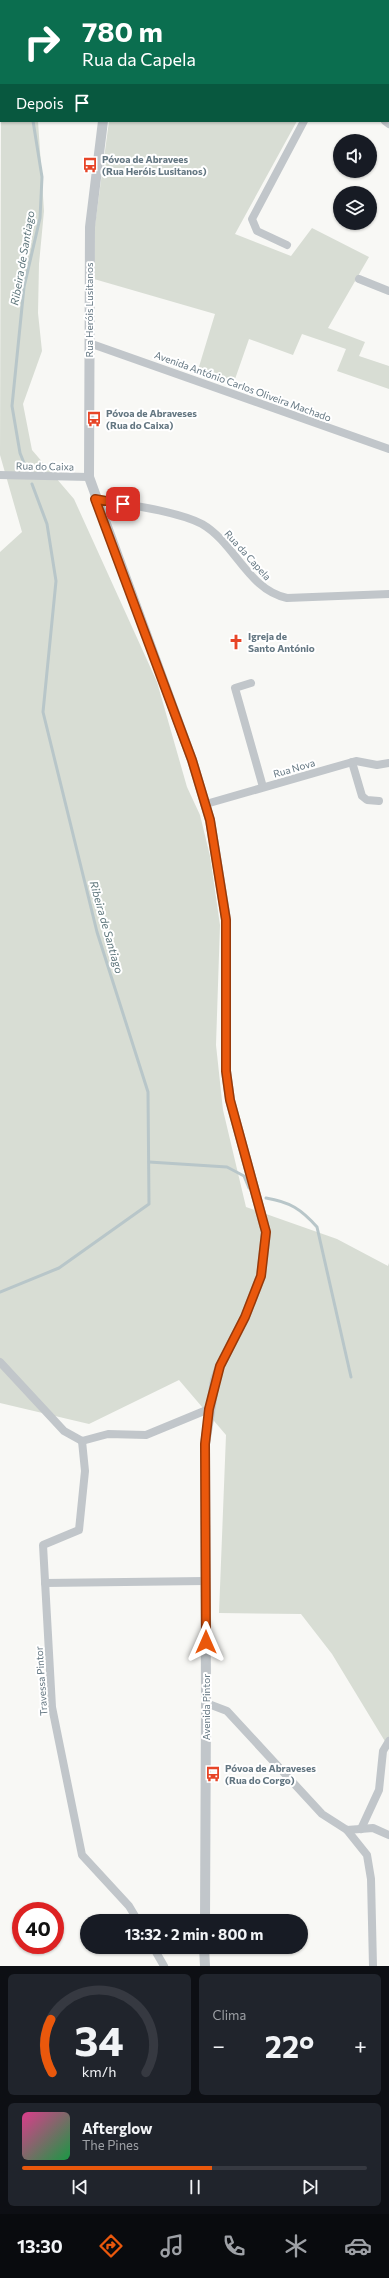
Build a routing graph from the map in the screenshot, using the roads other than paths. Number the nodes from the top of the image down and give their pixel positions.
1 (103, 122) edge
2 (303, 122) edge
3 (287, 245) dead end
4 (359, 279) dead end
5 (389, 291) edge
6 (89, 343) junction
7 (389, 450) edge
8 (0, 475) edge
9 (89, 477) junction
10 (95, 499) junction
11 (389, 594) edge
12 (250, 683) dead end
13 (352, 762) junction
14 (389, 763) edge
15 (263, 787) junction
16 (379, 800) dead end
17 (206, 804) junction
18 (0, 1362) edge
19 (209, 1409) junction
20 (82, 1441) junction
21 (206, 1582) junction
22 (45, 1583) junction
23 (206, 1702) junction
24 (389, 1741) edge
25 (361, 1829) junction
26 (347, 1830) junction
27 (389, 1835) edge
28 (134, 1914) edge
29 (205, 1914) edge
30 (157, 1954) edge
31 (204, 1954) edge
32 (164, 1966) edge
33 (204, 1966) edge
34 (373, 1966) edge

1 - 6 street, Rua Heróis Lusitanos
2 - 3 street
4 - 5 street
6 - 7 street, Avenida António Carlos Oliveira Machado
6 - 9 street, Rua Heróis Lusitanos
8 - 9 street, Rua do Caixa
9 - 10 street, Rua Heróis Lusitanos
10 - 11 street, Rua da Capela
10 - 17 street, Avenida Pintor
12 - 15 street
13 - 14 street, Rua Nova
13 - 15 street, Rua Nova
13 - 16 street
15 - 17 street, Rua Nova
17 - 19 street, Avenida Pintor
18 - 20 street
19 - 20 street
19 - 21 street, Avenida Pintor
20 - 22 street, Travessa Pintor
21 - 22 street
21 - 23 street, Avenida Pintor
22 - 28 street, Travessa Pintor
23 - 26 street
23 - 29 street, Avenida Pintor
24 - 25 street
25 - 26 street
25 - 27 street
26 - 34 street
30 - 32 street
31 - 33 street

